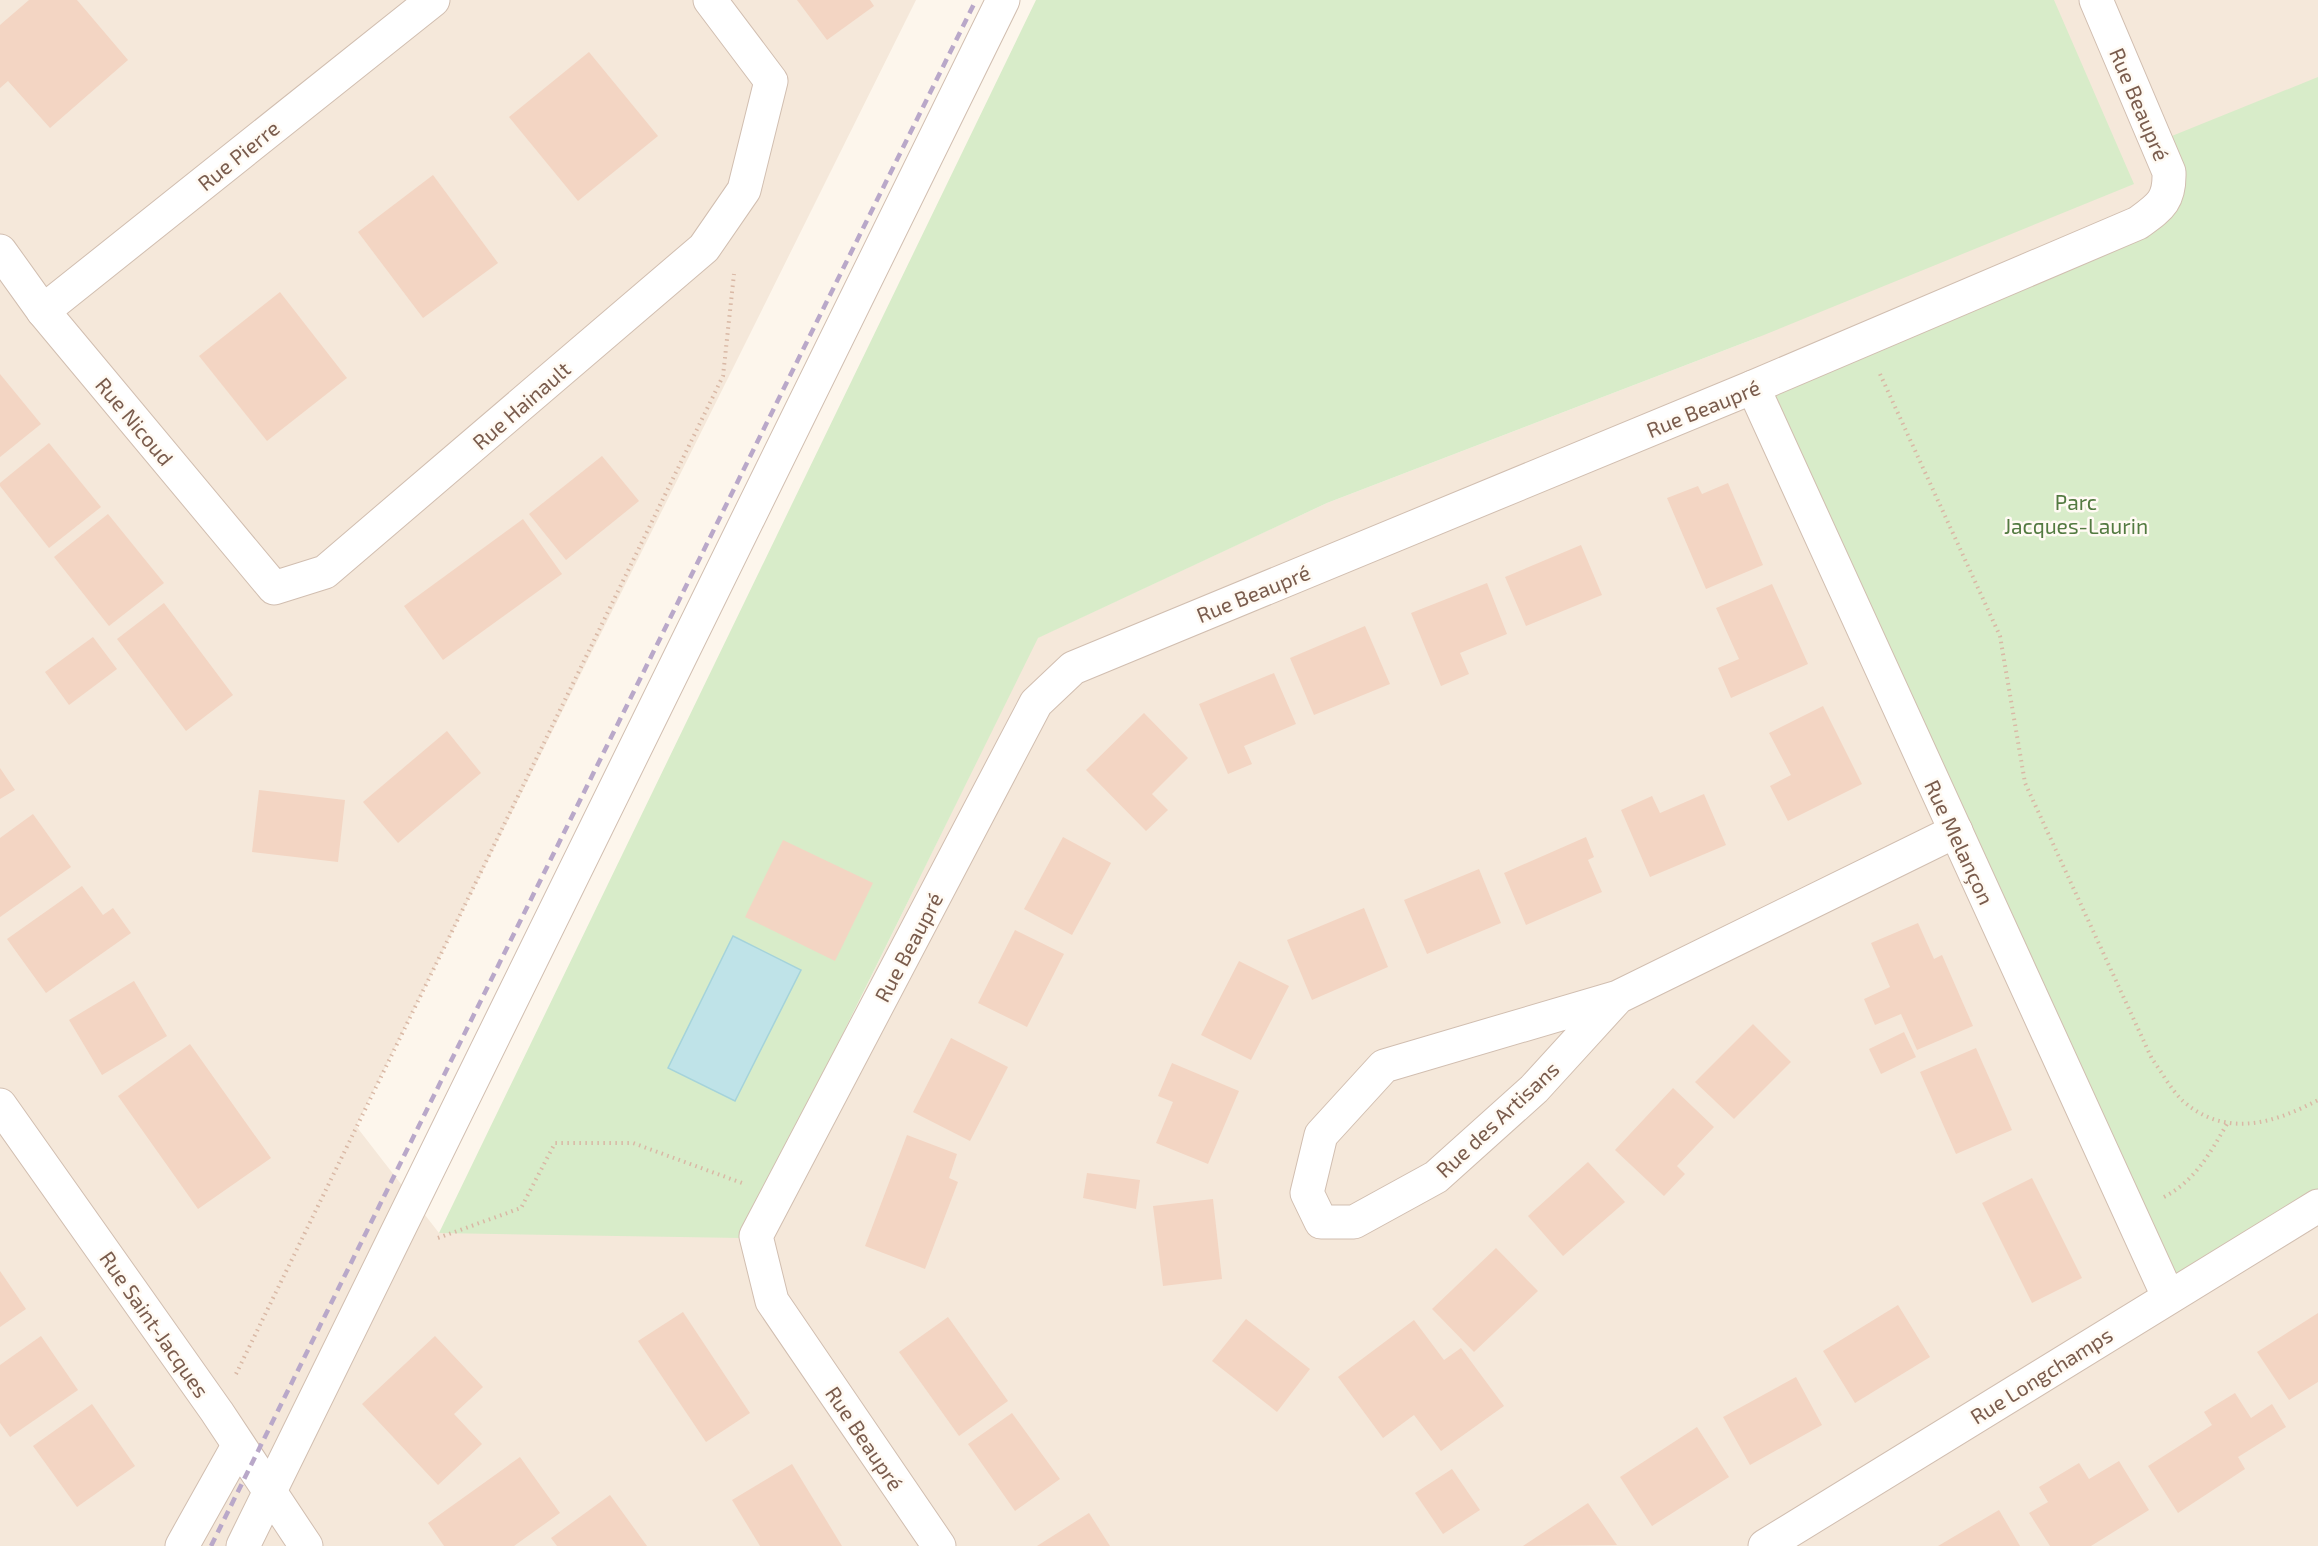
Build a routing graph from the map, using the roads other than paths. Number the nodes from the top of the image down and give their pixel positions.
1 (433, 0) edge
2 (710, 0) edge
3 (1002, 0) edge
4 (2096, 0) edge
5 (0, 251) edge
6 (43, 311) junction
7 (1753, 387) junction
8 (274, 588) joint
9 (1956, 831) junction
10 (1618, 997) junction
11 (0, 1106) edge
12 (2318, 1206) edge
13 (2168, 1296) junction
14 (238, 1446) junction
15 (269, 1492) junction
16 (182, 1546) edge
17 (243, 1546) edge
18 (306, 1546) edge
19 (939, 1546) edge
20 (1766, 1546) edge

1 - 6 street, Rue Pierre
2 - 8 street, Rue Hainault
3 - 15 street
4 - 7 street, Rue Beaupré
5 - 6 street, Rue Nicoud
6 - 8 street, Rue Nicoud
7 - 9 street, Rue Melançon
7 - 19 street, Rue Beaupré
9 - 10 street, Rue des Artisans
9 - 13 street, Rue Melançon
10 - 10 street, Rue des Artisans
11 - 14 street, Rue Saint-Jacques
12 - 13 street, Rue Longchamps
13 - 20 street, Rue Longchamps
14 - 15 street, Rue Saint-Jacques
14 - 16 street
15 - 17 street
15 - 18 street, Rue Saint-Jacques

